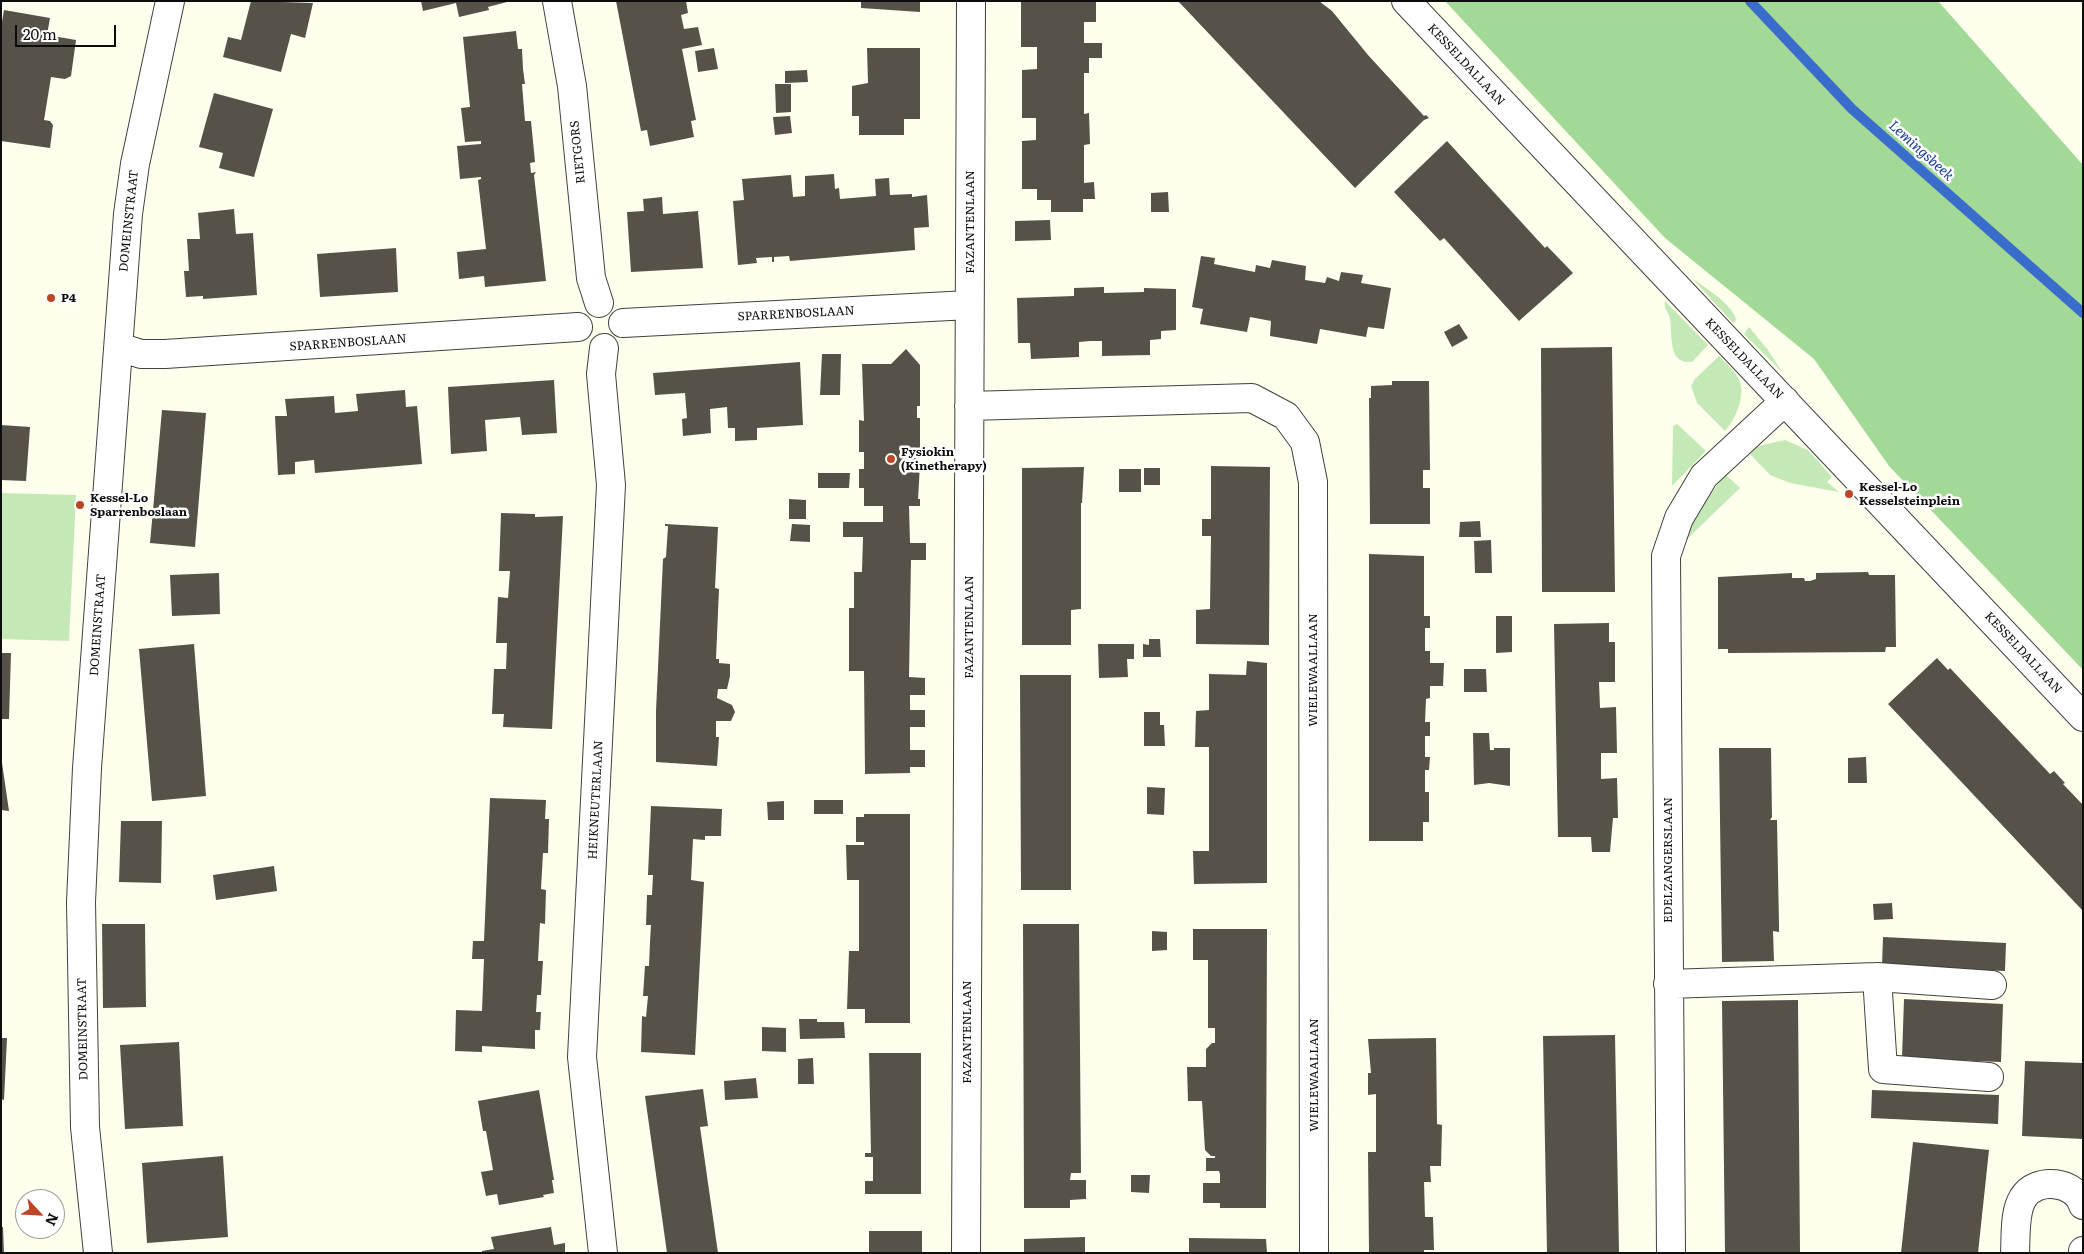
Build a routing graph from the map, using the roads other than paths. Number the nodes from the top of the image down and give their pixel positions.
1 (170, 1) edge
2 (557, 1) edge
3 (970, 1) edge
4 (1406, 1) edge
5 (600, 303) junction
6 (970, 305) junction
7 (623, 323) junction
8 (578, 327) junction
9 (604, 348) junction
10 (130, 350) junction
11 (1784, 401) junction
12 (969, 406) junction
13 (2083, 717) edge
14 (1877, 977) junction
15 (1668, 984) junction
16 (1992, 985) dead end
17 (1989, 1077) dead end
18 (2083, 1205) edge
19 (98, 1253) edge
20 (603, 1253) edge
21 (966, 1253) edge
22 (1314, 1253) edge
23 (1671, 1253) edge
24 (2015, 1253) edge

1 - 10 street, DOMEINSTRAAT
2 - 5 street, RIETGORS
3 - 6 street, FAZANTENLAAN
4 - 11 street, KESSELDALLAAN
5 - 7 street
5 - 8 street
6 - 7 street, SPARRENBOSLAAN
6 - 12 street, FAZANTENLAAN
7 - 9 street
8 - 9 street
8 - 10 street, SPARRENBOSLAAN
9 - 20 street, HEIKNEUTERLAAN
10 - 19 street, DOMEINSTRAAT
11 - 13 street, KESSELDALLAAN
11 - 15 street, EDELZANGERSLAAN
12 - 21 street, FAZANTENLAAN
12 - 22 street, WIELEWAALLAAN
14 - 15 street
14 - 16 street
14 - 17 street
15 - 23 street, EDELZANGERSLAAN
18 - 24 street

